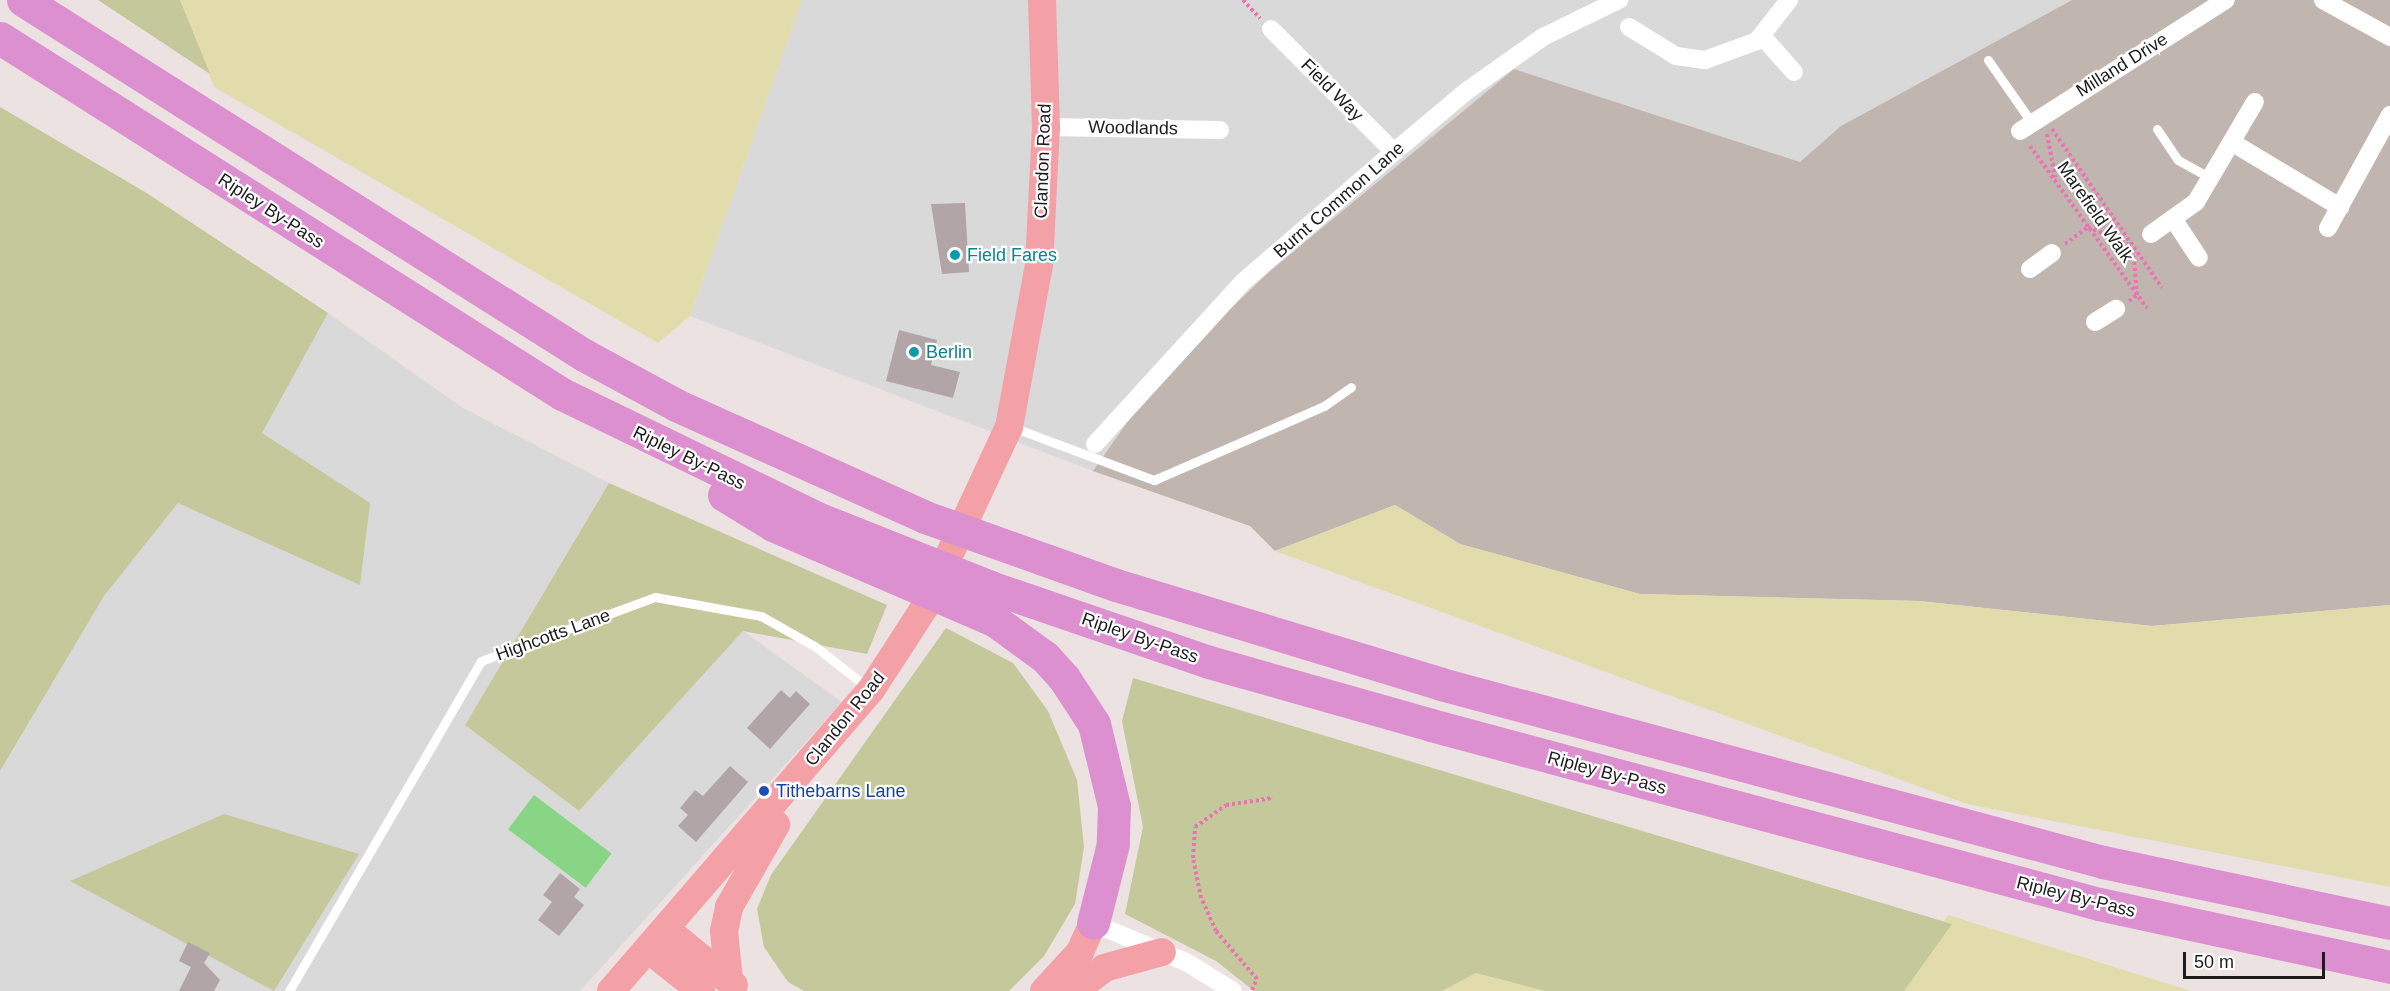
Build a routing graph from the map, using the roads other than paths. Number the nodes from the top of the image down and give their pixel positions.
1 (23, 0) edge
2 (1042, 0) edge
3 (1619, 0) edge
4 (1789, 0) edge
5 (2226, 0) edge
6 (2323, 0) edge
7 (1629, 27) dead end
8 (1270, 29) road end
9 (1762, 36) junction
10 (2390, 37) edge
11 (0, 38) edge
12 (1988, 60) dead end
13 (1794, 72) dead end
14 (2254, 102) dead end
15 (2390, 115) edge
16 (2032, 123) joint
17 (1046, 127) junction
18 (2157, 129) dead end
19 (1220, 130) dead end
20 (2233, 143) junction
21 (1394, 152) junction
22 (2211, 178) junction
23 (2340, 207) junction
24 (2174, 220) junction
25 (2328, 228) dead end
26 (2151, 234) road end
27 (2052, 253) road end
28 (2199, 258) dead end
29 (2030, 268) dead end
30 (2116, 309) dead end
31 (2095, 322) dead end
32 (1351, 387) dead end
33 (1006, 433) junction
34 (655, 443) junction
35 (1088, 448) junction
36 (871, 690) junction
37 (805, 770) junction
38 (1093, 923) junction
39 (2390, 923) edge
40 (657, 939) junction
41 (1162, 952) junction
42 (2390, 968) edge
43 (735, 986) edge
44 (290, 991) edge
45 (612, 991) edge
46 (700, 991) edge
47 (1044, 991) edge
48 (1075, 991) edge
49 (1233, 991) edge

1 - 39 highway
2 - 17 main road, Clandon Road
3 - 21 street, Burnt Common Lane
4 - 9 street
5 - 16 street, Milland Drive
6 - 10 street
7 - 9 street
8 - 21 street, Field Way
9 - 13 street
11 - 34 highway, Ripley By-Pass
12 - 16 lane
14 - 20 street
15 - 23 street
17 - 19 street, Woodlands
17 - 33 main road, Clandon Road
18 - 22 lane
20 - 22 street
20 - 23 street
21 - 35 street, Burnt Common Lane
22 - 24 street
23 - 25 street
24 - 26 street
24 - 28 street
27 - 29 street
30 - 31 street
32 - 35 lane
33 - 35 lane
33 - 36 main road, Clandon Road
34 - 38 highway
34 - 42 highway, Ripley By-Pass
36 - 37 main road, Clandon Road
36 - 44 lane, Highcotts Lane
37 - 40 main road, Clandon Road
37 - 43 main road
38 - 41 street
38 - 47 main road
40 - 43 main road
40 - 45 main road, Clandon Road
40 - 46 main road
41 - 48 main road
41 - 49 street

